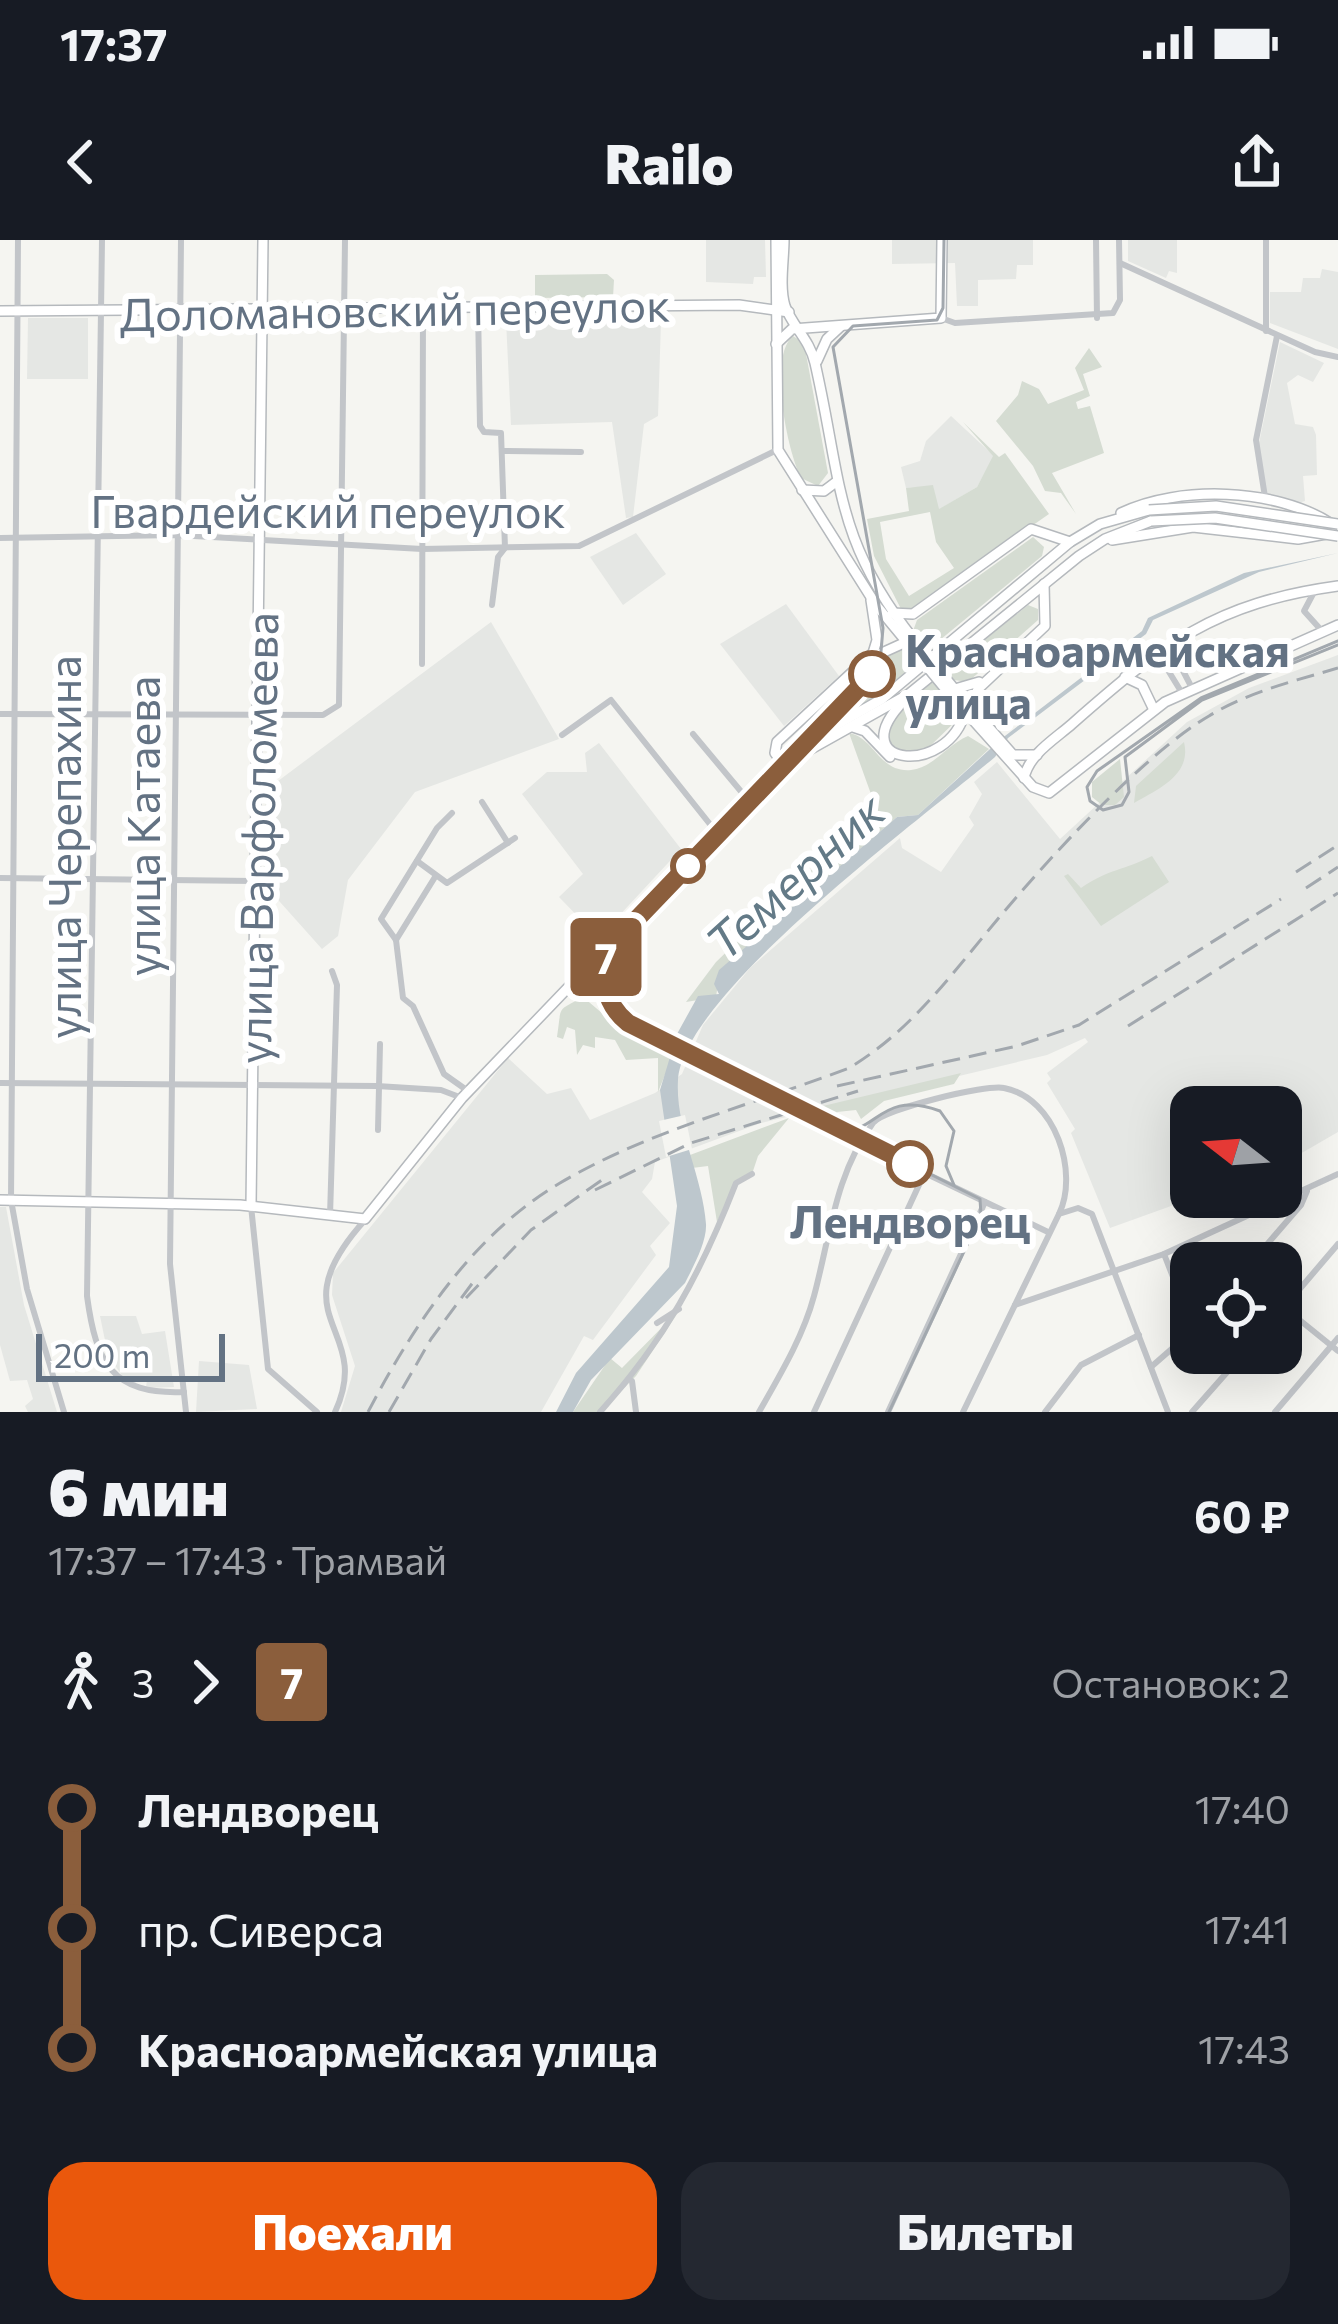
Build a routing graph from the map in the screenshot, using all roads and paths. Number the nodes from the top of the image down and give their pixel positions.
1 (18, 240) edge
2 (102, 240) edge
3 (181, 240) edge
4 (263, 240) edge
5 (345, 240) edge
6 (780, 240) edge
7 (942, 240) edge
8 (1096, 240) edge
9 (1119, 240) edge
10 (1266, 240) edge
11 (1120, 266) junction
12 (1096, 267) junction
13 (423, 307) junction
14 (478, 307) junction
15 (776, 309) junction
16 (345, 310) junction
17 (0, 311) edge
18 (17, 311) junction
19 (101, 311) junction
20 (181, 311) junction
21 (261, 311) junction
22 (789, 312) junction
23 (1097, 314) junction
24 (940, 318) junction
25 (843, 325) junction
26 (801, 328) junction
27 (1266, 331) junction
28 (1277, 336) junction
29 (776, 344) junction
30 (1338, 357) edge
31 (816, 366) junction
32 (778, 450) junction
33 (502, 451) junction
34 (580, 452) dead end
35 (836, 482) junction
36 (802, 490) junction
37 (1266, 503) junction
38 (1150, 516) junction
39 (1100, 524) junction
40 (1334, 529) edge
41 (176, 535) junction
42 (0, 538) edge
43 (15, 539) junction
44 (98, 540) junction
45 (1070, 542) junction
46 (260, 543) junction
47 (340, 546) junction
48 (505, 548) junction
49 (422, 549) junction
50 (1085, 552) junction
51 (1038, 566) junction
52 (1049, 576) junction
53 (1333, 587) edge
54 (870, 596) junction
55 (1018, 602) junction
56 (492, 605) dead end
57 (892, 613) junction
58 (1338, 625) edge
59 (1322, 631) junction
60 (910, 640) junction
61 (1168, 643) junction
62 (1156, 651) junction
63 (422, 664) dead end
64 (1125, 677) junction
65 (952, 689) junction
66 (1187, 690) junction
67 (909, 694) junction
68 (968, 710) junction
69 (1154, 710) junction
70 (13, 713) junction
71 (0, 714) edge
72 (95, 714) junction
73 (175, 714) junction
74 (257, 715) junction
75 (854, 727) junction
76 (986, 732) junction
77 (693, 734) dead end
78 (562, 735) dead end
79 (783, 736) junction
80 (1006, 754) junction
81 (1036, 755) junction
82 (784, 765) junction
83 (1024, 778) junction
84 (482, 802) dead end
85 (748, 802) junction
86 (452, 813) dead end
87 (717, 833) junction
88 (417, 861) junction
89 (434, 877) junction
90 (0, 878) edge
91 (11, 879) junction
92 (94, 879) junction
93 (175, 880) junction
94 (255, 881) junction
95 (396, 940) junction
96 (611, 945) junction
97 (586, 969) junction
98 (332, 971) dead end
99 (602, 975) junction
100 (568, 988) junction
101 (616, 1014) junction
102 (380, 1044) dead end
103 (0, 1083) edge
104 (11, 1083) junction
105 (93, 1083) junction
106 (172, 1083) junction
107 (252, 1085) junction
108 (333, 1086) junction
109 (377, 1086) junction
110 (466, 1095) junction
111 (378, 1130) dead end
112 (861, 1143) junction
113 (926, 1172) junction
114 (752, 1174) dead end
115 (1338, 1174) edge
116 (1307, 1190) junction
117 (90, 1199) junction
118 (6, 1200) edge
119 (985, 1202) junction
120 (170, 1203) junction
121 (250, 1206) junction
122 (1059, 1214) junction
123 (331, 1216) junction
124 (365, 1219) junction
125 (1050, 1232) junction
126 (1269, 1242) edge
127 (1338, 1244) edge
128 (1164, 1254) junction
129 (1170, 1270) edge
130 (1115, 1273) junction
131 (1302, 1285) edge
132 (1015, 1305) junction
133 (680, 1308) junction
134 (657, 1323) dead end
135 (1302, 1323) edge
136 (1138, 1334) junction
137 (1338, 1338) edge
138 (1170, 1348) edge
139 (1335, 1349) edge
140 (1151, 1367) junction
141 (1225, 1374) edge
142 (632, 1381) junction
143 (184, 1392) junction
144 (64, 1412) edge
145 (186, 1412) edge
146 (317, 1412) edge
147 (335, 1412) edge
148 (600, 1412) edge
149 (636, 1412) edge
150 (759, 1412) edge
151 (814, 1412) edge
152 (888, 1412) edge
153 (963, 1412) edge
154 (1045, 1412) edge
155 (1168, 1412) edge
156 (1192, 1412) edge
157 (1275, 1412) edge

1 - 18 street
2 - 19 street, улица Черепахина
3 - 20 street, улица Катаева
4 - 21 main road, улица Варфоломеева
5 - 16 street
6 - 15 main road
6 - 22 main road
7 - 24 main road
8 - 12 street
9 - 11 street
10 - 27 street
11 - 12 street
11 - 23 street
11 - 27 street
12 - 23 street
13 - 14 main road, Доломановский переулок
13 - 16 main road, Доломановский переулок
13 - 49 street
14 - 15 main road, Доломановский переулок
14 - 33 street
15 - 22 main road, Доломановский переулок
15 - 29 main road
16 - 21 main road, Доломановский переулок
16 - 47 street
17 - 18 main road, Доломановский переулок
18 - 19 main road, Доломановский переулок
18 - 43 street
19 - 20 main road, Доломановский переулок
19 - 44 street, улица Черепахина
20 - 21 main road, Доломановский переулок
20 - 41 street, улица Катаева
21 - 46 main road, улица Варфоломеева
22 - 26 main road
23 - 24 street
24 - 25 main road
25 - 26 main road
25 - 31 main road
26 - 29 main road
26 - 31 main road
27 - 28 street
28 - 30 street
28 - 37 street
29 - 32 main road
31 - 35 main road
32 - 36 main road
32 - 48 street, Гвардейский переулок
33 - 34 street
33 - 48 street
35 - 36 main road
35 - 57 main road
36 - 54 main road
37 - 39 main road
37 - 40 main road
38 - 39 main road
38 - 40 main road, bridge
38 - 50 main road
39 - 45 main road
40 - 50 main road
41 - 44 street, Гвардейский переулок
41 - 46 street, Гвардейский переулок
41 - 73 street, улица Катаева
42 - 43 street, Гвардейский переулок
43 - 44 street, Гвардейский переулок
43 - 70 street
44 - 72 street, улица Черепахина
45 - 51 main road
45 - 57 main road
46 - 47 street, Гвардейский переулок
46 - 74 main road, улица Варфоломеева
47 - 49 street, Гвардейский переулок
47 - 74 street
48 - 49 street, Гвардейский переулок
48 - 56 street
49 - 63 street
50 - 52 main road
51 - 60 main road
51 - 82 main road
52 - 55 main road
52 - 68 main road
53 - 59 street
53 - 61 main road
54 - 60 main road
54 - 79 main road
55 - 65 main road
55 - 67 main road
57 - 60 main road
58 - 59 main road
59 - 66 main road
60 - 65 main road, bridge
60 - 79 main road
61 - 62 main road
61 - 66 street
62 - 64 main road
62 - 66 street
64 - 69 main road
64 - 81 main road
65 - 68 main road
66 - 69 main road
67 - 68 main road
67 - 75 main road
68 - 76 main road
69 - 83 main road
70 - 71 street
70 - 72 street
70 - 91 street
72 - 73 street
72 - 92 street, улица Черепахина
73 - 74 street
73 - 93 street, улица Катаева
74 - 94 main road, улица Варфоломеева
75 - 76 main road
75 - 82 main road
76 - 80 main road
77 - 85 street
78 - 87 street
79 - 82 main road
80 - 81 main road
80 - 83 main road
81 - 83 main road
82 - 85 main road
84 - 89 street
85 - 87 main road
86 - 88 street
87 - 96 main road
88 - 89 street
88 - 95 street
89 - 95 street
90 - 91 street
91 - 92 street
91 - 104 street
92 - 93 street
92 - 105 street, улица Черепахина
93 - 94 street
93 - 106 street, улица Катаева
94 - 107 main road, улица Варфоломеева
95 - 110 street
96 - 97 main road
96 - 99 street
97 - 99 street
97 - 100 main road
98 - 108 street
99 - 101 street
100 - 101 street
100 - 110 main road
101 - 112 street, bridge
102 - 109 street
103 - 104 street
104 - 105 street
104 - 118 street
105 - 106 street
105 - 117 street, улица Черепахина
106 - 107 street
106 - 120 street, улица Катаева
107 - 108 street
107 - 121 main road, улица Варфоломеева
108 - 109 street
108 - 123 street
109 - 110 street
109 - 111 street
110 - 124 main road
112 - 113 street
112 - 122 street
112 - 150 street
113 - 119 street
113 - 151 street
114 - 133 street
115 - 116 street
116 - 126 street
116 - 128 street
117 - 118 main road
117 - 120 main road
117 - 143 street, улица Черепахина
118 - 144 street
119 - 125 street
119 - 152 street
120 - 121 main road
120 - 143 street, улица Катаева
121 - 123 main road
121 - 146 street, улица Варфоломеева
122 - 125 street
122 - 130 street
123 - 124 main road
124 - 147 street
125 - 132 street
127 - 131 street
128 - 129 street
128 - 130 street
130 - 132 street
130 - 136 street
132 - 153 street
133 - 134 street
133 - 142 street
135 - 139 street
136 - 140 street
136 - 154 street
137 - 139 street
138 - 140 street
139 - 157 street
140 - 155 street
141 - 156 street
142 - 148 street
142 - 149 street
143 - 145 street, улица Катаева

